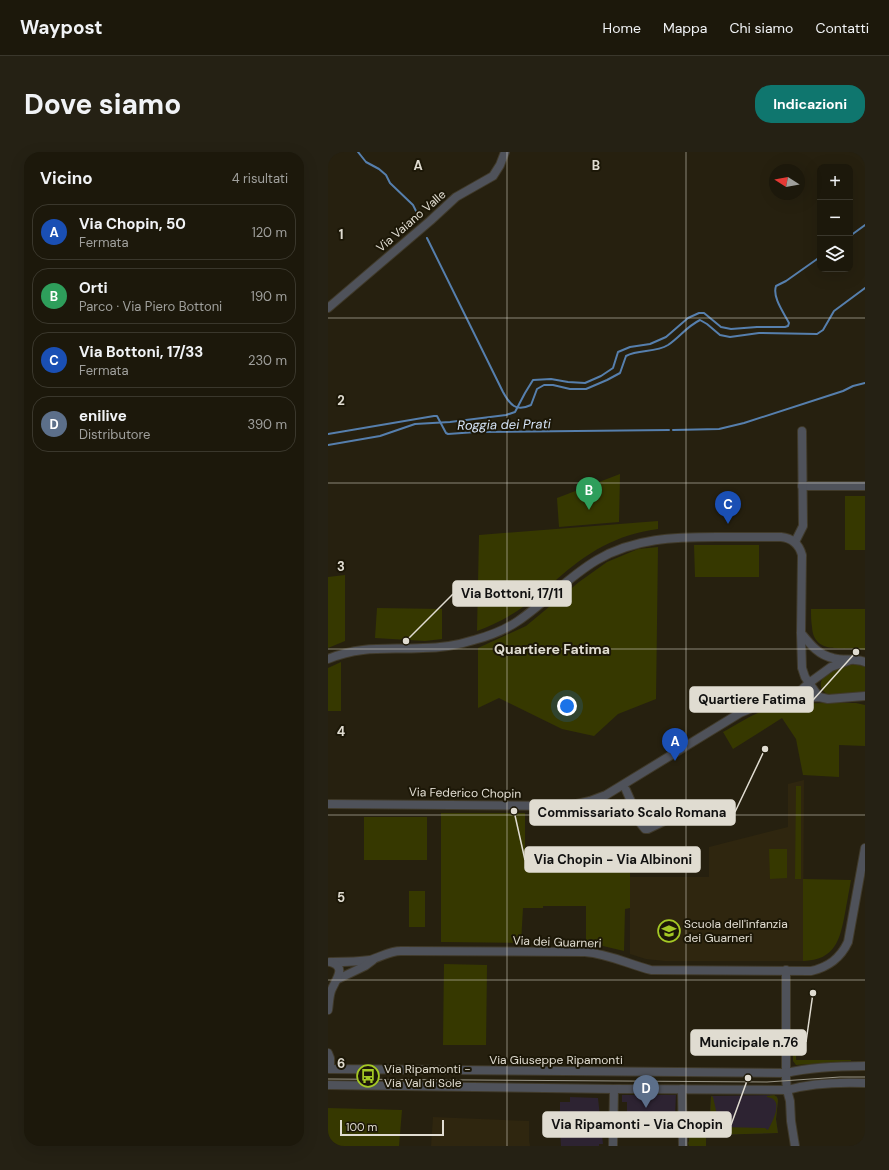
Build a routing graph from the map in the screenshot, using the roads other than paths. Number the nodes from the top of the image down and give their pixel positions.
1 (505, 152) edge
2 (328, 308) edge
3 (802, 431) dead end
4 (802, 486) junction
5 (865, 486) edge
6 (795, 542) junction
7 (801, 633) junction
8 (328, 659) edge
9 (853, 659) junction
10 (865, 662) edge
11 (813, 684) junction
12 (790, 697) junction
13 (819, 697) junction
14 (864, 697) edge
15 (626, 790) dead end
16 (328, 804) edge
17 (677, 815) dead end
18 (865, 848) edge
19 (374, 958) junction
20 (330, 962) edge
21 (786, 970) junction
22 (334, 982) edge
23 (328, 1010) edge
24 (328, 1053) edge
25 (865, 1066) edge
26 (329, 1071) edge
27 (786, 1073) junction
28 (865, 1083) edge
29 (329, 1084) edge
30 (614, 1089) junction
31 (682, 1089) junction
32 (787, 1090) junction
33 (613, 1146) edge
34 (683, 1146) edge
35 (795, 1146) edge

1 - 2 street, Via Vaiano Valle
3 - 4 street
4 - 5 street
4 - 6 street
6 - 7 street
6 - 8 street
7 - 9 street
7 - 11 street
9 - 10 street
9 - 11 street, Via Federico Chopin
11 - 12 street, Via Federico Chopin
11 - 13 street
12 - 13 street, Via Federico Chopin
12 - 16 street, Via Federico Chopin
13 - 14 street, Via Federico Chopin
15 - 17 street
18 - 21 street
19 - 20 street, Via dei Guarneri
19 - 21 street, Via dei Guarneri
19 - 22 street, Via dei Guarneri
20 - 22 street
21 - 27 street
22 - 23 street
24 - 26 street
25 - 27 street, Via Giuseppe Ripamonti
26 - 27 street, Via Giuseppe Ripamonti
27 - 32 street
28 - 32 street
29 - 30 street
30 - 31 street
30 - 33 street
31 - 32 street
31 - 34 street
32 - 35 street

